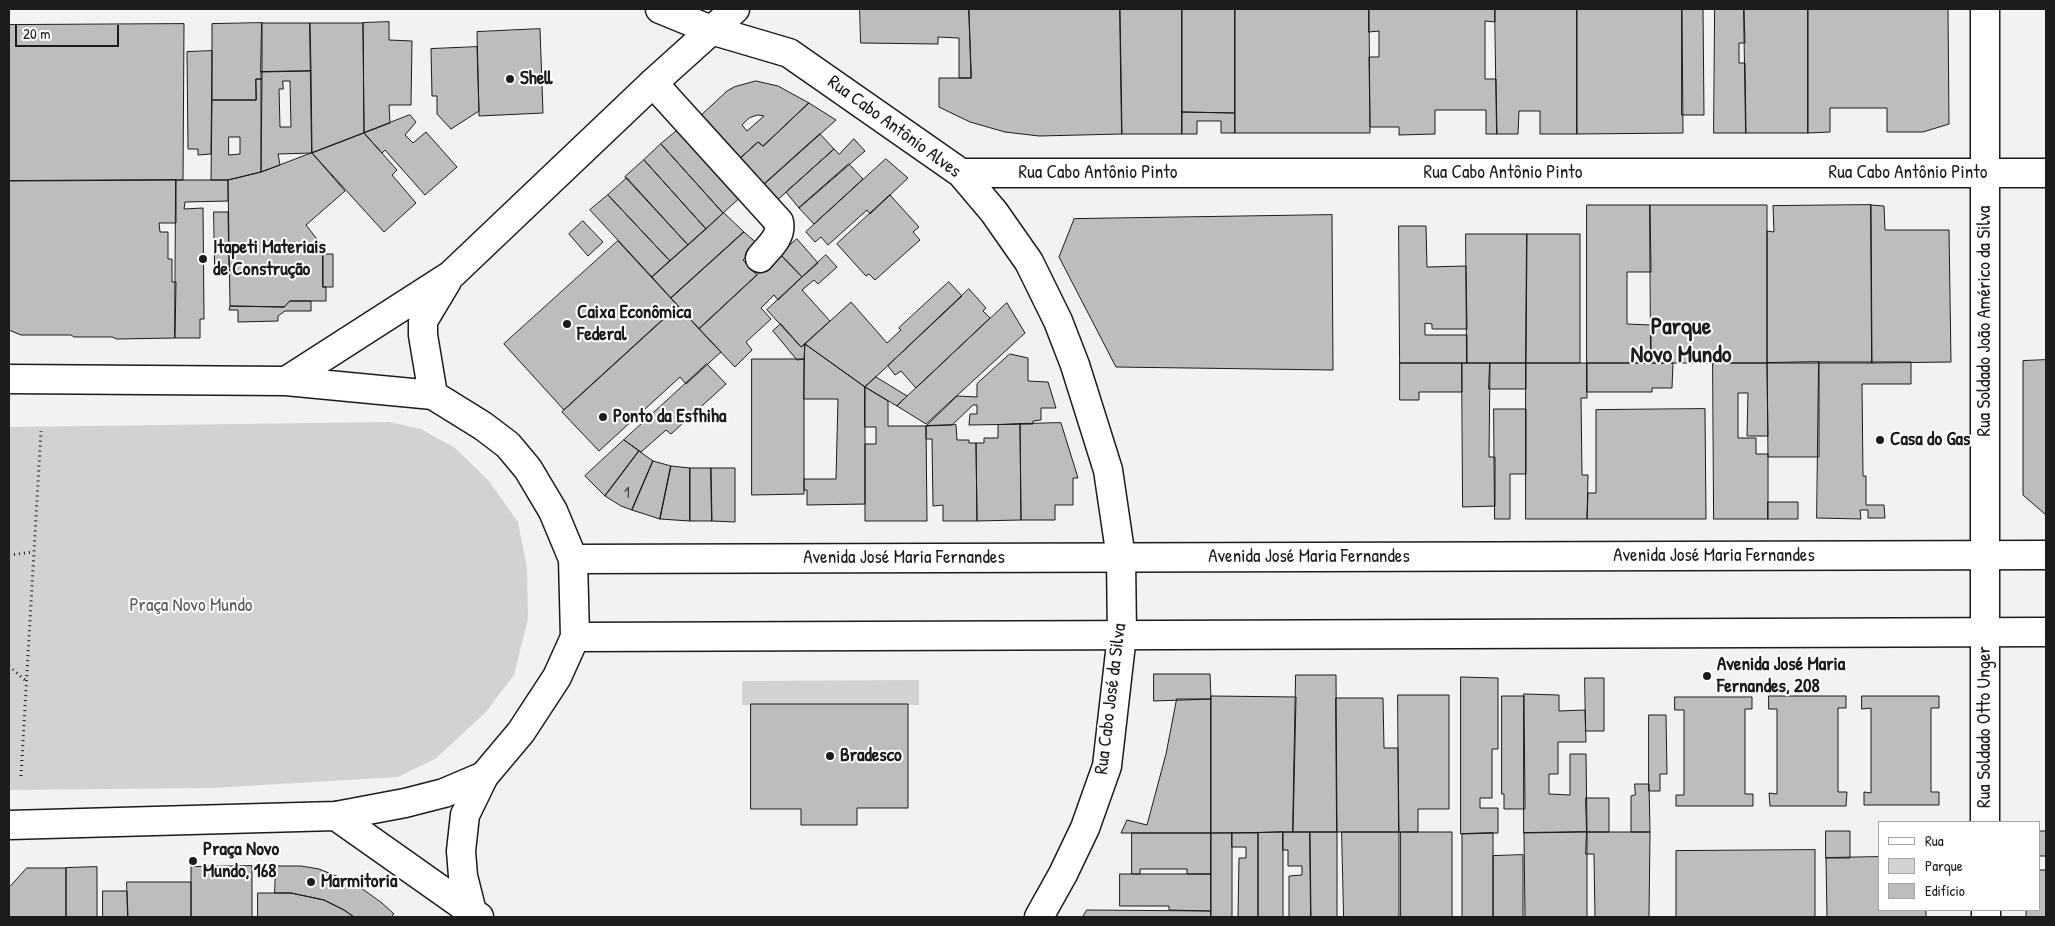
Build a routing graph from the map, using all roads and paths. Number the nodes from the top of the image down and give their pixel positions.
1 (660, 9) edge
2 (735, 9) edge
3 (1985, 9) edge
4 (711, 30) junction
5 (653, 83) junction
6 (961, 173) junction
7 (1985, 173) junction
8 (2046, 173) edge
9 (760, 258) dead end
10 (451, 275) junction
11 (9, 379) edge
12 (286, 381) junction
13 (433, 395) junction
14 (41, 431) dead end
15 (33, 552) junction
16 (9, 555) edge
17 (1986, 555) junction
18 (2046, 555) edge
19 (1121, 558) junction
20 (573, 559) junction
21 (1985, 632) junction
22 (2046, 632) edge
23 (1122, 635) junction
24 (575, 637) junction
25 (9, 666) edge
26 (26, 681) junction
27 (21, 776) dead end
28 (484, 776) junction
29 (336, 816) junction
30 (1986, 821) edge
31 (9, 825) edge
32 (476, 914) edge
33 (1039, 917) edge

1 - 4 main road, Rua Cabo Antônio Alves
2 - 4 main road
3 - 7 main road, Rua Soldado João Américo da Silva
4 - 5 main road
4 - 6 main road, Rua Cabo Antônio Alves
5 - 9 main road
5 - 10 main road
6 - 7 main road, Rua Cabo Antônio Pinto
6 - 19 main road, Rua Cabo Antônio Alves
7 - 8 main road, Rua Cabo Antônio Pinto
7 - 17 main road, Rua Soldado João Américo da Silva
10 - 12 main road
10 - 13 main road
11 - 12 main road
12 - 13 main road
13 - 20 main road
14 - 15 path
15 - 16 path
15 - 26 path
17 - 18 main road, Avenida José Maria Fernandes
17 - 19 main road, Avenida José Maria Fernandes
17 - 21 main road, Rua Soldado João Américo da Silva
19 - 20 main road, Avenida José Maria Fernandes
19 - 23 main road, Rua Cabo José da Silva
20 - 24 main road
21 - 22 main road
21 - 23 main road
21 - 30 main road, Rua Soldado Otto Unger
23 - 24 main road
23 - 33 main road, Rua Cabo José da Silva
24 - 28 main road
25 - 26 path
26 - 27 path
28 - 29 main road
28 - 32 main road
29 - 31 main road
29 - 32 main road

